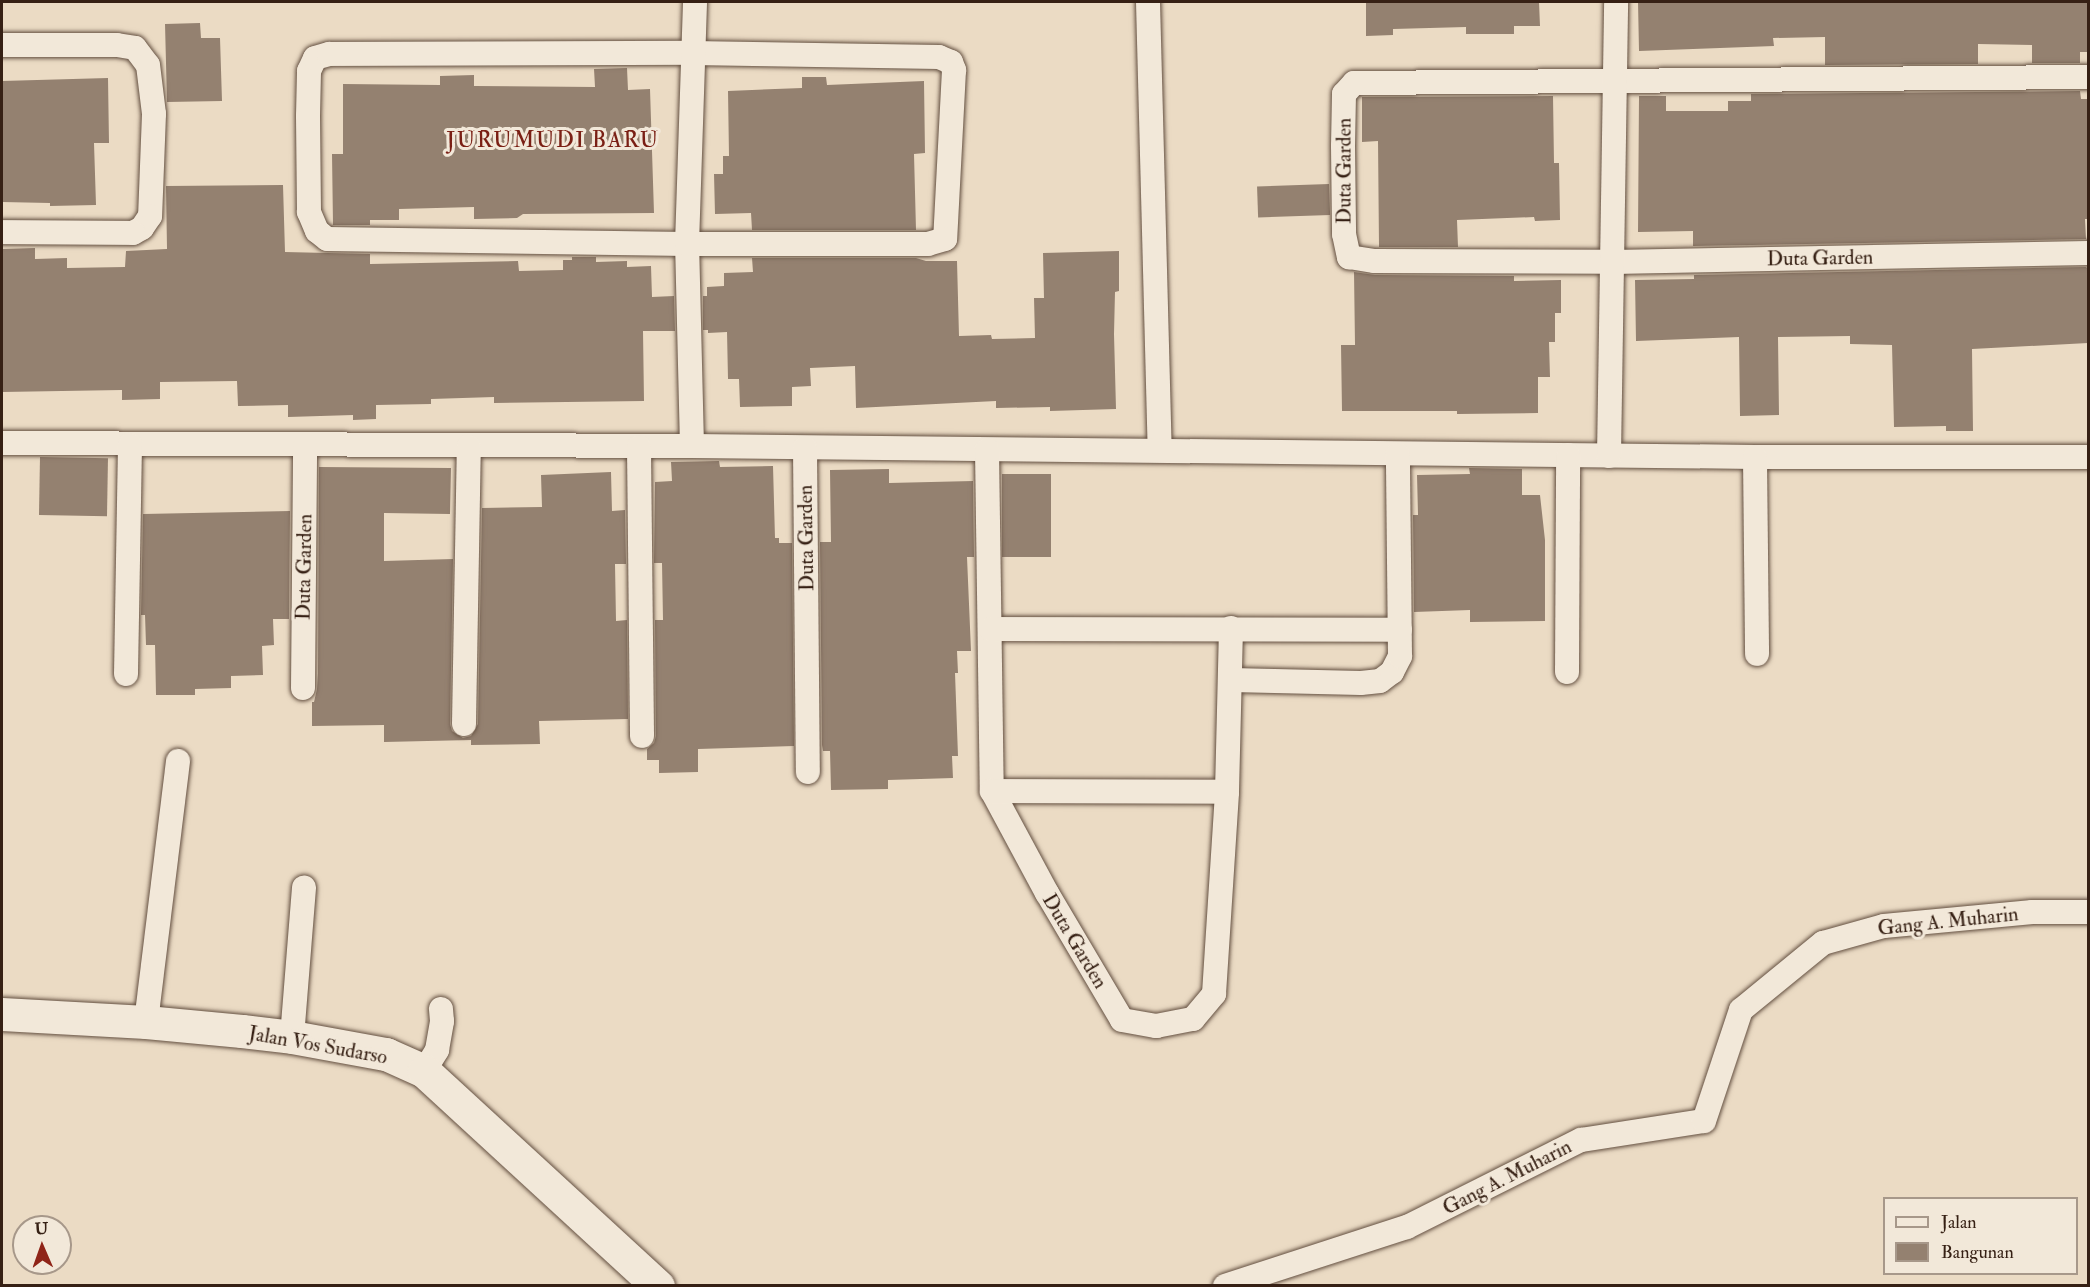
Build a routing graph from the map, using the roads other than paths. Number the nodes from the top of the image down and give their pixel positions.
1 (695, 2) edge
2 (1148, 2) edge
3 (1616, 2) edge
4 (2, 45) edge
5 (692, 53) junction
6 (2088, 77) edge
7 (1614, 81) junction
8 (2, 232) edge
9 (687, 244) junction
10 (2088, 253) edge
11 (1612, 262) junction
12 (2, 443) edge
13 (130, 445) junction
14 (305, 446) junction
15 (692, 446) junction
16 (469, 447) junction
17 (639, 447) junction
18 (805, 448) junction
19 (987, 450) junction
20 (1160, 450) junction
21 (1398, 455) junction
22 (1568, 455) junction
23 (1609, 456) junction
24 (1755, 457) junction
25 (2088, 457) edge
26 (1231, 628) junction
27 (991, 629) junction
28 (1400, 630) junction
29 (1757, 654) dead end
30 (1567, 672) dead end
31 (126, 674) dead end
32 (1231, 680) junction
33 (303, 688) dead end
34 (464, 724) dead end
35 (642, 736) dead end
36 (178, 761) dead end
37 (808, 772) dead end
38 (993, 791) junction
39 (1227, 792) junction
40 (304, 887) dead end
41 (2088, 912) edge
42 (441, 1009) dead end
43 (2, 1014) edge
44 (146, 1022) junction
45 (292, 1037) junction
46 (424, 1071) junction
47 (658, 1286) edge
48 (1225, 1286) edge

1 - 5 street
2 - 20 street
3 - 7 street
4 - 8 street
5 - 9 street
5 - 9 street
5 - 9 street
6 - 7 street, Duta Garden
7 - 11 street
7 - 11 street, Duta Garden
9 - 15 street
10 - 11 street, Duta Garden
11 - 23 street
12 - 13 street
13 - 14 street
13 - 31 street
14 - 16 street
14 - 33 street, Duta Garden
15 - 17 street
15 - 18 street
16 - 17 street
16 - 34 street
17 - 35 street
18 - 19 street
18 - 37 street, Duta Garden
19 - 20 street
19 - 27 street, Duta Garden
20 - 21 street
21 - 22 street
21 - 28 street
22 - 23 street
22 - 30 street
23 - 24 street
24 - 25 street
24 - 29 street
26 - 27 street
26 - 28 street
26 - 32 street, Duta Garden
27 - 38 street, Duta Garden
28 - 32 street
32 - 39 street, Duta Garden
36 - 44 street
38 - 39 street
38 - 39 street, Duta Garden
40 - 45 street
41 - 48 street, Gang A. Muharin
42 - 46 street
43 - 44 street, Jalan Vos Sudarso
44 - 45 street, Jalan Vos Sudarso
45 - 46 street, Jalan Vos Sudarso
46 - 47 street, Jalan Vos Sudarso

